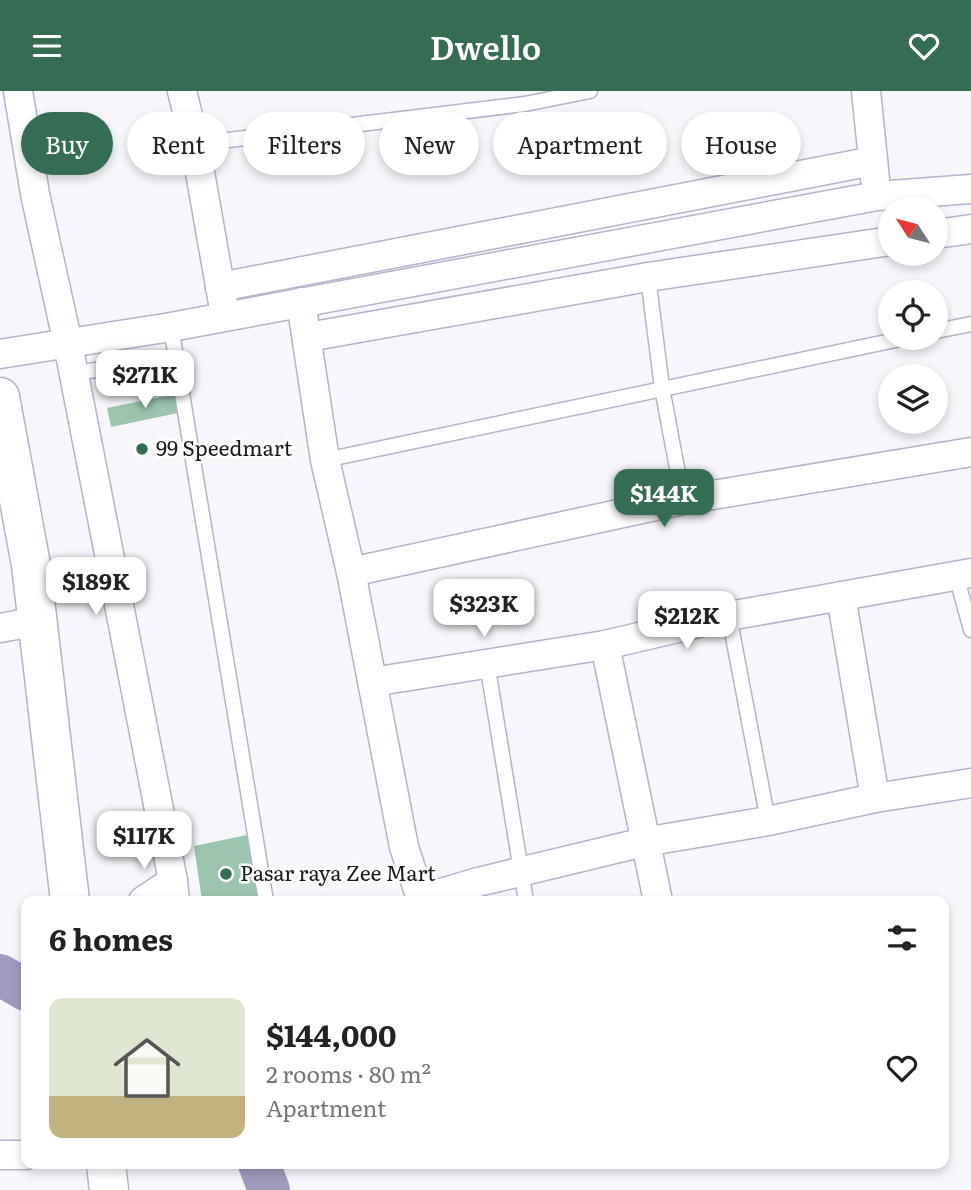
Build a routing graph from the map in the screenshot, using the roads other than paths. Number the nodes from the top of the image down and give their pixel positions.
1 (18, 91) edge
2 (182, 91) edge
3 (590, 91) edge
4 (866, 91) edge
5 (524, 98) edge
6 (187, 112) edge
7 (229, 138) edge
8 (873, 162) junction
9 (201, 175) edge
10 (971, 189) edge
11 (877, 196) junction
12 (971, 229) edge
13 (948, 232) edge
14 (878, 243) edge
15 (648, 277) junction
16 (220, 287) junction
17 (301, 302) junction
18 (225, 317) junction
19 (971, 324) edge
20 (171, 327) junction
21 (948, 329) edge
22 (308, 337) junction
23 (68, 344) junction
24 (878, 344) edge
25 (0, 354) edge
26 (177, 359) junction
27 (74, 373) junction
28 (662, 388) junction
29 (1, 405) edge
30 (971, 452) edge
31 (325, 460) junction
32 (683, 500) junction
33 (351, 572) junction
34 (964, 574) edge
35 (841, 596) junction
36 (729, 616) junction
37 (38, 621) junction
38 (0, 628) edge
39 (971, 630) edge
40 (605, 645) junction
41 (487, 663) junction
42 (372, 682) junction
43 (971, 783) edge
44 (875, 798) junction
45 (768, 821) junction
46 (644, 842) junction
47 (520, 873) junction
48 (174, 891) edge
49 (69, 896) edge
50 (265, 896) edge
51 (418, 896) edge
52 (434, 896) edge
53 (525, 896) edge
54 (657, 896) edge
55 (0, 1155) edge
56 (21, 1155) edge
57 (107, 1169) edge
58 (109, 1190) edge

1 - 23 street
2 - 6 street
3 - 5 lane
4 - 8 street
5 - 7 lane
8 - 11 street
8 - 16 street
9 - 16 street
10 - 11 street
11 - 17 street
12 - 13 street
14 - 15 street
15 - 22 street
15 - 28 lane
16 - 18 street
17 - 18 street
17 - 22 street
18 - 20 street
19 - 21 lane
20 - 23 street
20 - 26 lane
22 - 31 street
23 - 25 street
23 - 27 street
24 - 28 lane
26 - 27 lane
26 - 50 lane
27 - 48 street
28 - 31 lane
28 - 32 lane
29 - 37 main road
30 - 32 street
31 - 33 street
32 - 33 street
33 - 42 street
34 - 35 street
34 - 39 lane
35 - 36 street
35 - 44 street
36 - 40 street
36 - 45 lane
37 - 38 street
37 - 49 main road
40 - 41 street
40 - 46 street
41 - 42 street
41 - 47 lane
42 - 51 street
43 - 44 street
44 - 45 street
45 - 46 street
46 - 47 street
46 - 54 street
47 - 52 street
47 - 53 lane
55 - 56 street
57 - 58 main road

